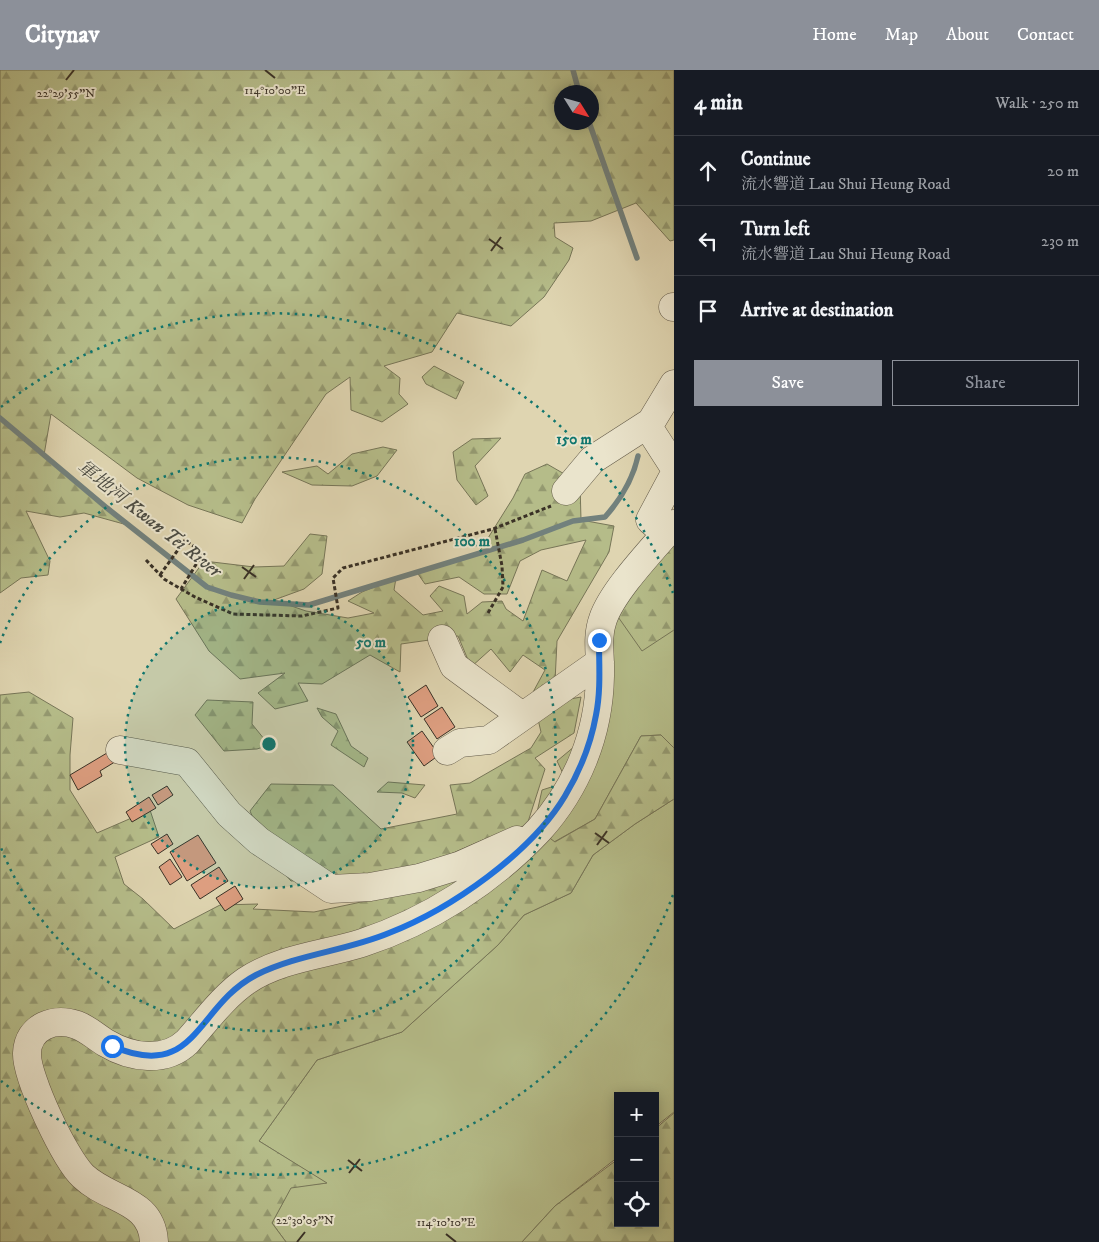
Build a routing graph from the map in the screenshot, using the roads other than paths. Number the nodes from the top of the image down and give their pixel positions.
1 (674, 384) edge
2 (647, 425) junction
3 (674, 467) edge
4 (674, 475) edge
5 (560, 497) road end
6 (670, 529) edge
7 (442, 639) dead end
8 (600, 662) junction
9 (522, 716) junction
10 (120, 750) dead end
11 (447, 751) dead end
12 (538, 830) junction
13 (154, 1242) edge

1 - 2 street
2 - 3 street
2 - 5 street
4 - 6 street
6 - 8 street
7 - 9 street
8 - 9 street
8 - 12 street
9 - 11 street
10 - 12 street
12 - 13 street

